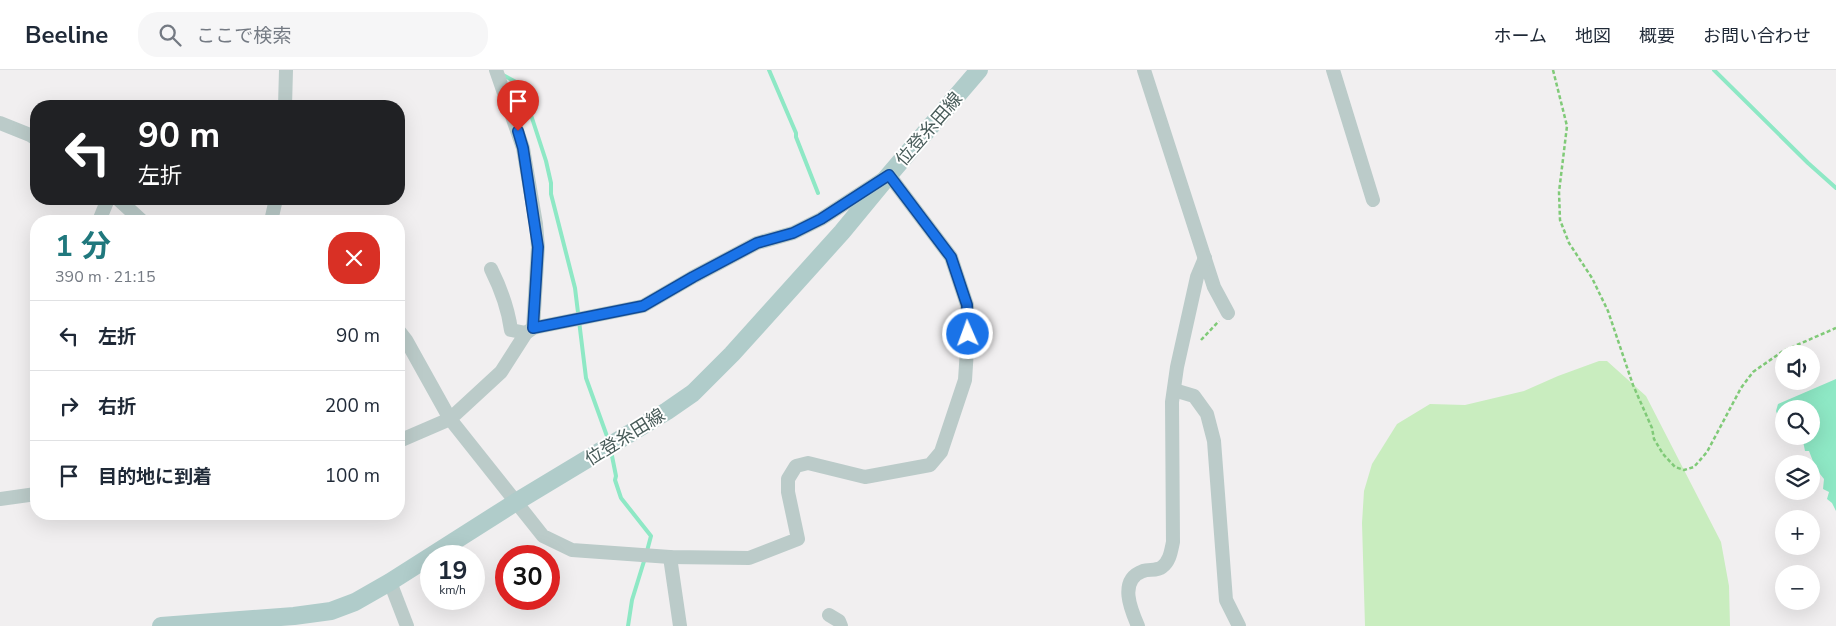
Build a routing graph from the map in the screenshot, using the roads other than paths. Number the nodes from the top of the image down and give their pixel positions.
1 (286, 70) edge
2 (496, 70) edge
3 (979, 70) edge
4 (1144, 70) edge
5 (1333, 70) edge
6 (285, 100) edge
7 (0, 123) edge
8 (30, 135) edge
9 (889, 175) junction
10 (1373, 200) dead end
11 (125, 205) edge
12 (135, 215) edge
13 (1205, 258) junction
14 (491, 269) dead end
15 (1228, 313) road end
16 (529, 330) junction
17 (405, 339) edge
18 (1174, 390) junction
19 (450, 420) junction
20 (405, 439) edge
21 (30, 495) edge
22 (0, 499) edge
23 (516, 502) junction
24 (670, 558) junction
25 (390, 582) junction
26 (829, 615) dead end
27 (236, 623) edge
28 (161, 626) edge
29 (407, 626) edge
30 (680, 626) edge
31 (841, 626) edge
32 (1138, 626) edge
33 (1239, 626) edge

1 - 6 street
2 - 16 street
3 - 9 main road, 位登糸田線
4 - 13 street
5 - 10 street
7 - 8 street
9 - 16 street
9 - 23 main road, 位登糸田線
9 - 24 street
11 - 12 street
13 - 15 street
13 - 18 street
14 - 16 street
16 - 19 street
17 - 19 street
18 - 32 street
18 - 33 street
19 - 20 street
19 - 23 street
21 - 22 street
23 - 24 street
23 - 25 main road, 位登糸田線
24 - 30 street
25 - 27 main road, 位登糸田線
25 - 29 street
26 - 31 street
27 - 28 main road, 位登糸田線

